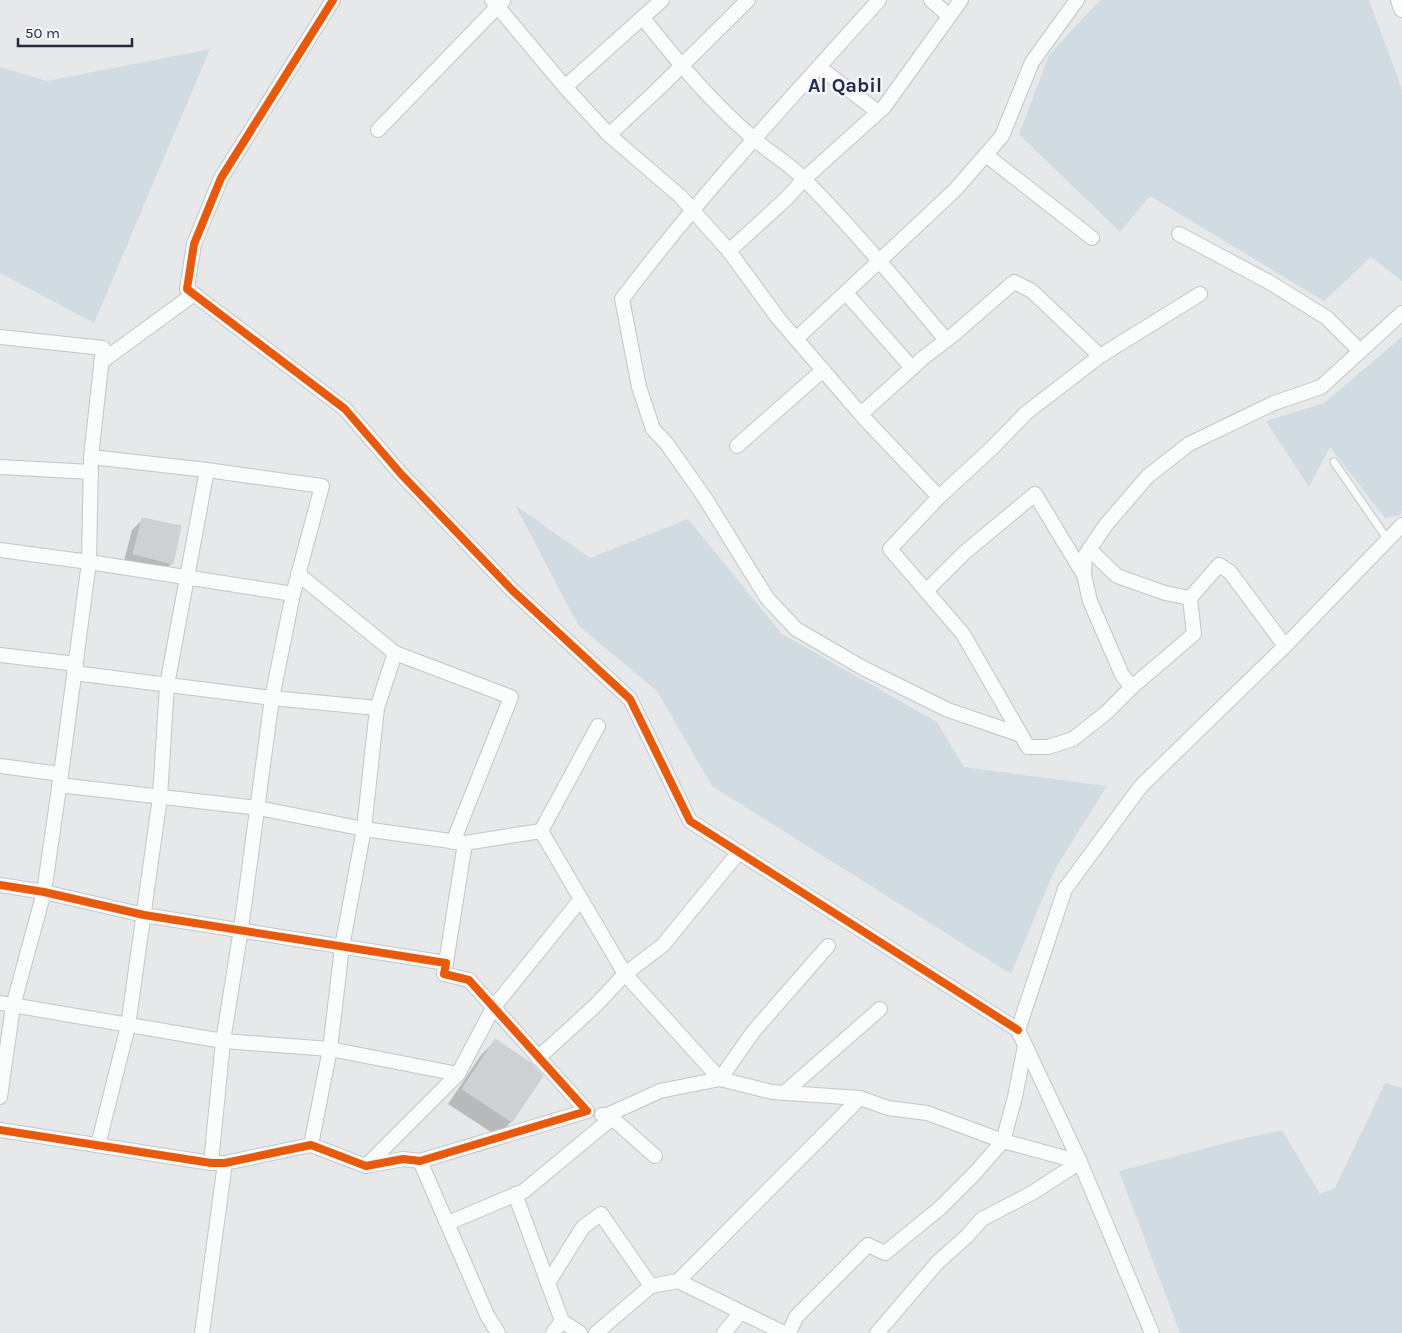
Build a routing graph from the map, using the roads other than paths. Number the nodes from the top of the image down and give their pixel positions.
1 (332, 0) edge
2 (662, 0) edge
3 (748, 0) edge
4 (879, 0) edge
5 (931, 0) edge
6 (961, 0) edge
7 (1077, 0) edge
8 (1399, 0) edge
9 (498, 2) edge
10 (1402, 9) edge
11 (949, 16) junction
12 (643, 18) junction
13 (681, 66) junction
14 (819, 67) junction
15 (565, 87) junction
16 (878, 112) junction
17 (378, 130) dead end
18 (609, 135) junction
19 (754, 139) junction
20 (986, 155) junction
21 (804, 178) junction
22 (693, 212) junction
23 (1179, 234) dead end
24 (1092, 238) dead end
25 (729, 250) junction
26 (880, 261) junction
27 (846, 293) junction
28 (194, 294) junction
29 (1200, 294) dead end
30 (1402, 313) edge
31 (0, 337) edge
32 (796, 339) junction
33 (946, 340) junction
34 (1360, 351) junction
35 (1100, 356) junction
36 (101, 362) junction
37 (912, 368) junction
38 (822, 370) junction
39 (861, 414) junction
40 (737, 446) dead end
41 (91, 457) junction
42 (1334, 462) dead end
43 (0, 467) edge
44 (207, 470) junction
45 (91, 472) junction
46 (939, 497) junction
47 (1402, 525) edge
48 (1388, 540) junction
49 (1089, 549) junction
50 (0, 550) edge
51 (89, 562) junction
52 (298, 574) junction
53 (1084, 575) junction
54 (188, 577) junction
55 (926, 591) junction
56 (293, 594) junction
57 (1190, 598) junction
58 (1285, 646) junction
59 (395, 654) junction
60 (0, 655) edge
61 (75, 668) junction
62 (167, 685) junction
63 (1132, 687) junction
64 (272, 698) junction
65 (377, 708) junction
66 (598, 726) dead end
67 (1021, 735) junction
68 (0, 766) edge
69 (60, 780) junction
70 (160, 797) junction
71 (258, 808) junction
72 (364, 829) junction
73 (541, 831) junction
74 (459, 842) junction
75 (739, 852) junction
76 (0, 885) edge
77 (44, 892) junction
78 (581, 899) junction
79 (144, 915) junction
80 (241, 929) junction
81 (828, 946) dead end
82 (342, 948) junction
83 (446, 963) junction
84 (625, 974) junction
85 (6, 1004) edge
86 (493, 1008) junction
87 (880, 1009) dead end
88 (128, 1026) junction
89 (1018, 1030) junction
90 (223, 1041) junction
91 (1025, 1046) junction
92 (330, 1049) junction
93 (538, 1058) junction
94 (458, 1074) junction
95 (720, 1079) junction
96 (784, 1093) junction
97 (0, 1097) edge
98 (860, 1098) junction
99 (588, 1111) junction
100 (608, 1117) junction
101 (0, 1130) edge
102 (1003, 1141) junction
103 (98, 1145) junction
104 (311, 1145) junction
105 (655, 1156) dead end
106 (420, 1162) junction
107 (1080, 1162) junction
108 (218, 1163) junction
109 (366, 1166) junction
110 (515, 1194) junction
111 (448, 1223) junction
112 (678, 1281) junction
113 (548, 1284) junction
114 (651, 1286) junction
115 (741, 1312) junction
116 (562, 1321) junction
117 (202, 1333) edge
118 (498, 1333) edge
119 (553, 1333) edge
120 (580, 1333) edge
121 (596, 1333) edge
122 (724, 1333) edge
123 (784, 1333) edge
124 (789, 1333) edge
125 (877, 1333) edge
126 (1152, 1333) edge

1 - 28 street
2 - 12 street
3 - 13 street
4 - 14 street
5 - 11 street
6 - 11 street
7 - 20 street
8 - 10 street
9 - 15 street
9 - 17 street
11 - 16 street
12 - 13 street
12 - 15 street
13 - 18 street
13 - 19 street
14 - 16 street
14 - 19 street
15 - 18 street
16 - 21 street
18 - 22 street
19 - 21 street
19 - 22 street
20 - 24 street
20 - 26 street
21 - 25 street
21 - 26 street
22 - 25 street
22 - 67 street
23 - 34 street
25 - 32 street
26 - 27 street
26 - 33 street
27 - 32 street
27 - 37 street
28 - 36 street
28 - 75 street
29 - 35 street
30 - 34 street
31 - 36 street
32 - 38 street
33 - 35 street
33 - 37 street
34 - 49 street
35 - 46 street
36 - 41 street
37 - 39 street
38 - 39 street
38 - 40 street
39 - 46 street
41 - 44 street
41 - 45 street
42 - 48 lane
43 - 45 street
44 - 52 street
44 - 54 street
45 - 51 street
46 - 55 street
47 - 48 street
48 - 58 street
49 - 53 street
49 - 57 street
50 - 51 street
51 - 54 street
51 - 61 street
52 - 56 street
52 - 59 street
53 - 55 street
53 - 63 street
54 - 56 street
54 - 62 street
55 - 67 street
56 - 64 street
57 - 58 street
57 - 63 street
58 - 89 street
59 - 65 street
59 - 74 street
60 - 61 street
61 - 62 street
61 - 69 street
62 - 64 street
62 - 70 street
63 - 67 street
64 - 65 street
64 - 71 street
65 - 72 street
66 - 73 street
68 - 69 street
69 - 70 street
69 - 77 street
70 - 71 street
70 - 79 street
71 - 72 street
71 - 80 street
72 - 74 street
72 - 82 street
73 - 74 street
73 - 78 street
74 - 83 street
75 - 84 street
75 - 89 street
76 - 77 street
77 - 79 street
77 - 85 street
78 - 84 street
78 - 86 street
79 - 80 street
79 - 88 street
80 - 82 street
80 - 90 street
81 - 95 street
82 - 83 street
82 - 92 street
83 - 86 street
84 - 93 street
84 - 95 street
85 - 88 street
85 - 97 street
86 - 93 street
86 - 94 street
87 - 96 street
88 - 90 street
88 - 103 street
89 - 91 street
90 - 92 street
90 - 108 street
91 - 102 street
91 - 107 street
92 - 94 street
92 - 104 street
93 - 99 street
94 - 109 street
95 - 96 street
95 - 100 street
96 - 98 street
98 - 102 street
98 - 112 street
99 - 100 street
99 - 106 street
100 - 105 street
100 - 110 street
101 - 103 street
102 - 107 street
102 - 124 street
103 - 108 street
104 - 108 street
104 - 109 street
106 - 109 street
106 - 111 street
107 - 125 street
107 - 126 street
108 - 117 street
110 - 111 street
110 - 113 street
111 - 118 street
112 - 114 street
112 - 115 street
113 - 114 street
113 - 116 street
114 - 121 street
115 - 122 street
115 - 123 street
116 - 119 street
116 - 120 street

